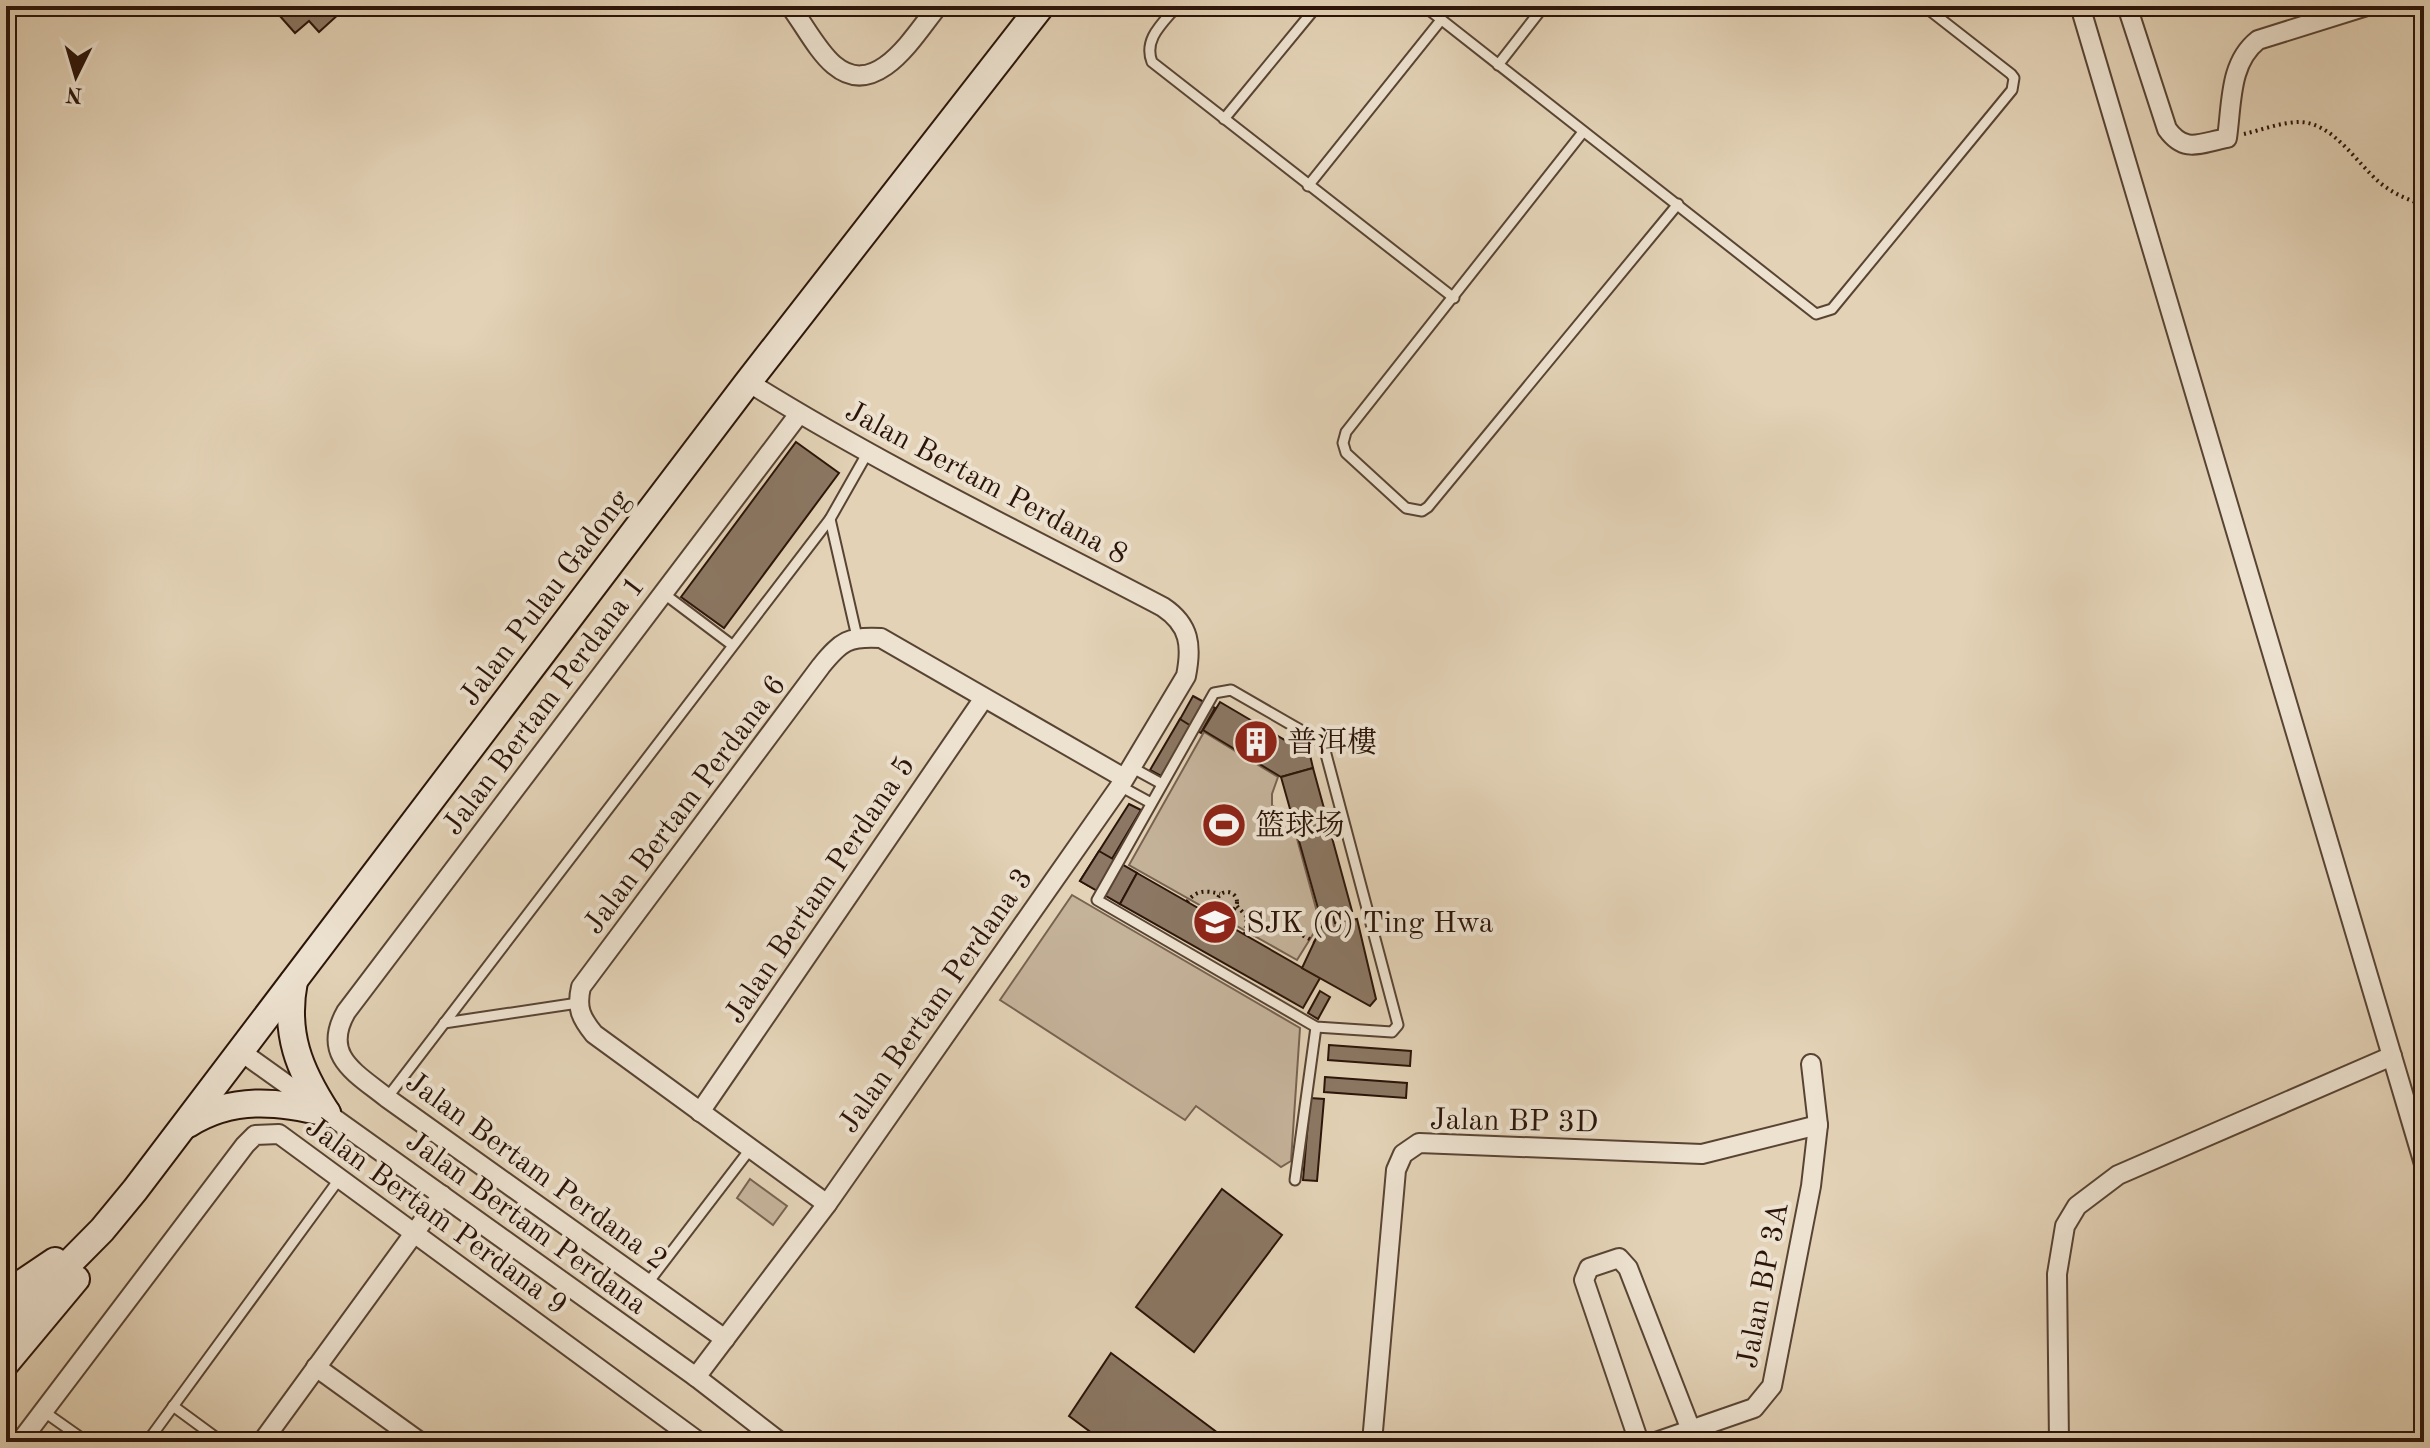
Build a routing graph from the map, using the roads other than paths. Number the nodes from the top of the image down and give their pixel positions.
1 (790, 6) edge
2 (938, 6) edge
3 (1041, 6) edge
4 (1177, 6) edge
5 (1317, 6) edge
6 (1424, 6) edge
7 (1544, 6) edge
8 (1924, 6) edge
9 (2080, 6) edge
10 (2127, 6) edge
11 (2367, 6) edge
12 (1441, 20) junction
13 (1498, 65) junction
14 (1224, 119) junction
15 (1583, 132) junction
16 (1308, 186) junction
17 (1678, 204) junction
18 (1454, 298) junction
19 (748, 382) junction
20 (799, 414) junction
21 (868, 452) junction
22 (830, 519) junction
23 (663, 593) junction
24 (857, 637) junction
25 (1190, 640) joint
26 (732, 645) junction
27 (984, 698) junction
28 (1125, 777) junction
29 (1162, 784) junction
30 (1151, 803) junction
31 (295, 978) junction
32 (580, 1010) junction
33 (444, 1023) junction
34 (1316, 1027) junction
35 (336, 1032) joint
36 (240, 1051) junction
37 (2392, 1056) junction
38 (1811, 1064) dead end
39 (387, 1098) junction
40 (700, 1112) junction
41 (327, 1113) junction
42 (1818, 1125) junction
43 (181, 1129) junction
44 (751, 1148) junction
45 (2424, 1164) edge
46 (340, 1178) junction
47 (1295, 1180) dead end
48 (135, 1190) junction
49 (442, 1195) junction
50 (827, 1204) junction
51 (102, 1230) junction
52 (415, 1233) junction
53 (647, 1284) junction
54 (6, 1294) edge
55 (6, 1327) edge
56 (725, 1339) junction
57 (6, 1363) edge
58 (316, 1367) junction
59 (696, 1377) junction
60 (173, 1406) junction
61 (43, 1411) junction
62 (1691, 1430) junction
63 (20, 1442) edge
64 (87, 1442) edge
65 (147, 1442) edge
66 (222, 1442) edge
67 (262, 1442) edge
68 (420, 1442) edge
69 (699, 1442) edge
70 (780, 1442) edge
71 (1372, 1442) edge
72 (1639, 1442) edge
73 (1656, 1442) edge
74 (2059, 1442) edge

1 - 2 street
3 - 19 main road, Jalan Pulau Gadong
4 - 14 lane
5 - 14 lane
6 - 12 lane
7 - 13 lane
8 - 17 lane
9 - 37 street
10 - 11 street
12 - 13 lane
12 - 16 lane
13 - 15 lane
14 - 16 lane
15 - 17 lane
15 - 18 lane
16 - 18 lane
17 - 18 lane
19 - 20 street, Jalan Bertam Perdana 8
19 - 31 main road, Jalan Pulau Gadong
20 - 21 street, Jalan Bertam Perdana 8
20 - 23 street, Jalan Bertam Perdana 1
21 - 22 lane
21 - 25 street, Jalan Bertam Perdana 8
22 - 24 lane
22 - 26 lane
23 - 26 lane
23 - 35 street, Jalan Bertam Perdana 1
24 - 27 street
24 - 32 street, Jalan Bertam Perdana 6
25 - 28 street, Jalan Bertam Perdana 3
26 - 33 lane
27 - 28 street
27 - 40 street, Jalan Bertam Perdana 5
28 - 29 lane
28 - 30 lane
28 - 50 street, Jalan Bertam Perdana 3
29 - 30 lane
29 - 34 lane
30 - 34 lane
31 - 36 main road, Jalan Pulau Gadong
31 - 41 main road
32 - 33 lane
32 - 40 street
33 - 39 lane
34 - 47 lane
35 - 39 street, Jalan Bertam Perdana 2
36 - 41 street, Jalan Bertam Perdana
36 - 43 main road, Jalan Pulau Gadong
37 - 45 street
37 - 74 street
38 - 42 street, Jalan BP 3A
39 - 53 street, Jalan Bertam Perdana 2
40 - 44 street
41 - 43 main road
41 - 49 street, Jalan Bertam Perdana
42 - 62 street, Jalan BP 3A
42 - 71 street, Jalan BP 3D
43 - 48 main road, Jalan Pulau Gadong
44 - 50 street
44 - 53 lane
46 - 52 street, Jalan Bertam Perdana 9
46 - 60 lane
46 - 61 street, Jalan Bertam Perdana 9
48 - 51 main road, Jalan Pulau Gadong
48 - 57 main road
49 - 52 street
49 - 59 street, Jalan Bertam Perdana
50 - 56 street, Jalan Bertam Perdana 3
51 - 54 main road, Jalan Pulau Gadong
51 - 55 main road, Jalan Pulau Gadong
52 - 58 street
52 - 69 street, Jalan Bertam Perdana 9
53 - 56 street, Jalan Bertam Perdana 2
56 - 59 street, Jalan Bertam Perdana 3
58 - 67 street
58 - 68 street
59 - 70 street, Jalan Bertam Perdana
60 - 65 lane
60 - 66 lane
61 - 63 street, Jalan Bertam Perdana 9
61 - 64 lane
62 - 72 street
62 - 73 street, Jalan BP 3A

